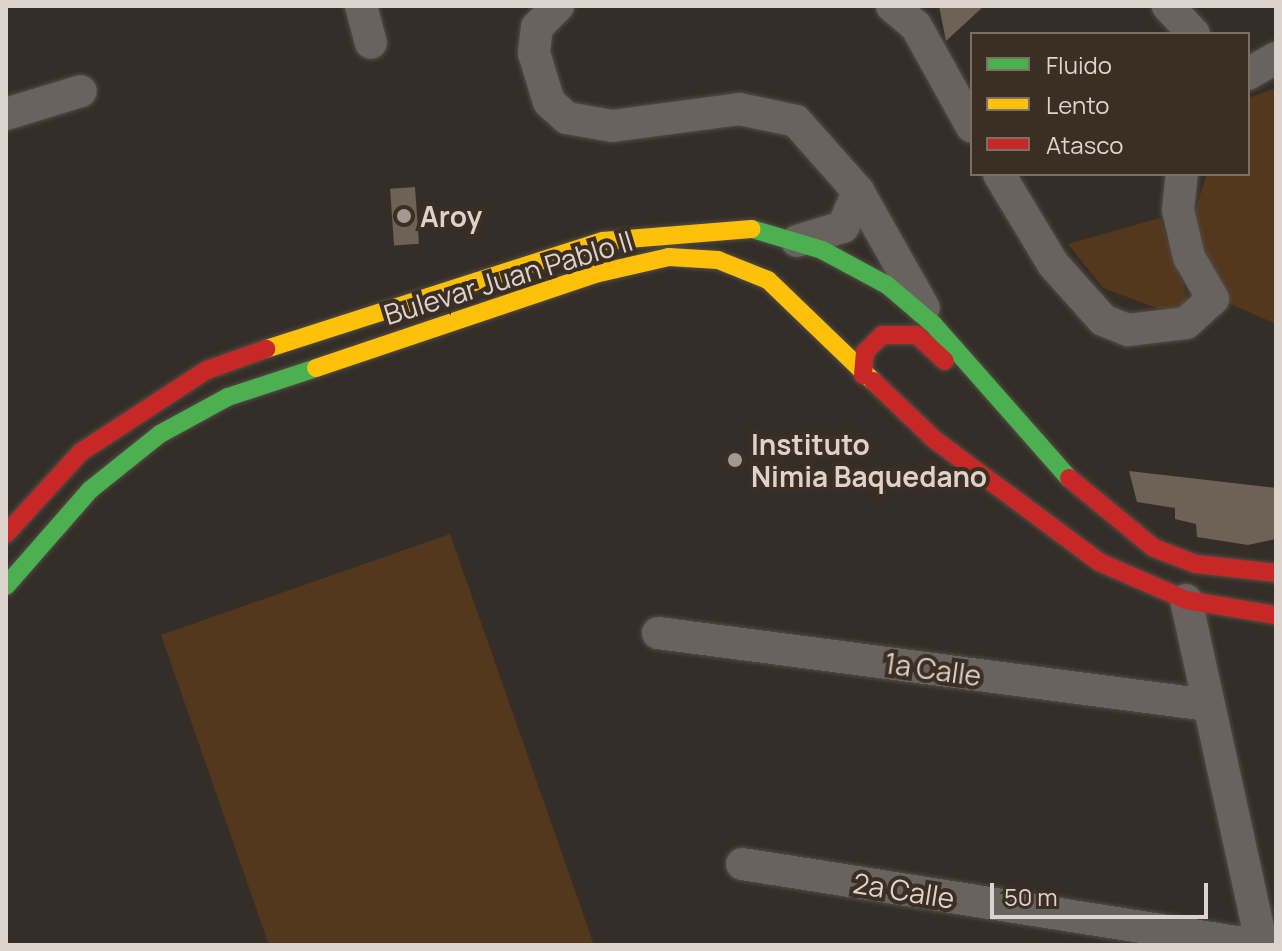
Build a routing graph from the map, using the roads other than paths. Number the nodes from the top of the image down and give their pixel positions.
1 (361, 6) edge
2 (558, 6) edge
3 (892, 6) edge
4 (1168, 6) edge
5 (1192, 32) edge
6 (371, 43) dead end
7 (1276, 58) edge
8 (1250, 73) edge
9 (81, 91) dead end
10 (6, 114) edge
11 (970, 123) edge
12 (1000, 176) edge
13 (1182, 176) edge
14 (858, 191) junction
15 (797, 241) junction
16 (933, 324) junction
17 (969, 369) junction
18 (863, 375) junction
19 (991, 396) junction
20 (990, 417) dead end
21 (972, 435) dead end
22 (935, 440) junction
23 (6, 534) edge
24 (1276, 573) edge
25 (6, 586) edge
26 (1186, 600) junction
27 (1276, 615) edge
28 (658, 633) dead end
29 (1208, 705) junction
30 (742, 864) dead end
31 (1256, 945) edge
32 (1262, 945) edge

1 - 6 street
2 - 14 street
3 - 11 street
4 - 5 street
7 - 8 street
9 - 10 street
12 - 13 street
14 - 15 street
14 - 16 street
15 - 16 main road, Bulevar Juan Pablo II
15 - 23 main road, Bulevar Juan Pablo II
16 - 17 main road, Bulevar Juan Pablo II
17 - 18 main road
17 - 19 main road, Bulevar Juan Pablo II
18 - 22 main road, Bulevar Juan Pablo II
18 - 25 main road, Bulevar Juan Pablo II
19 - 20 main road
19 - 24 main road, Bulevar Juan Pablo II
21 - 22 main road
22 - 26 main road, Bulevar Juan Pablo II
26 - 27 main road, Bulevar Juan Pablo II
26 - 29 street
28 - 29 street, 1a Calle
29 - 32 street
30 - 31 street, 2a Calle

